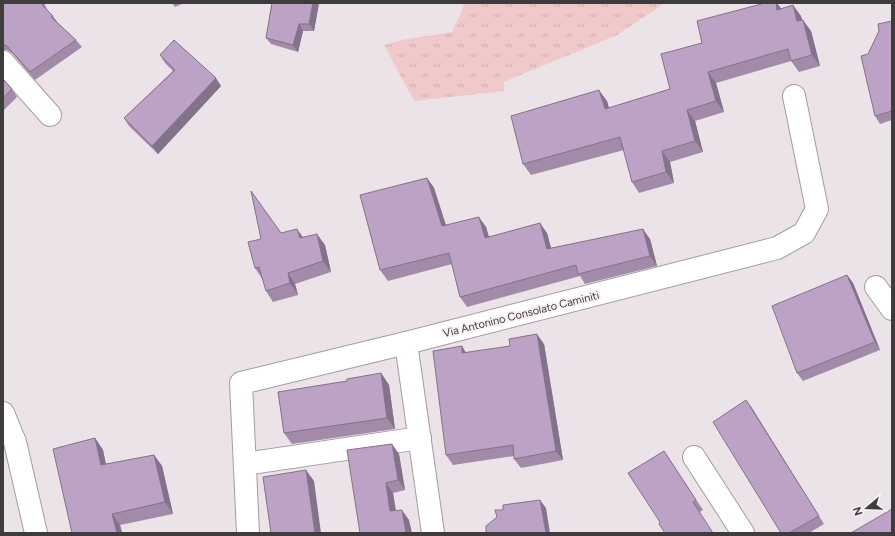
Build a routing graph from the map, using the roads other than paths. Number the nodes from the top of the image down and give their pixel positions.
1 (3, 62) edge
2 (794, 96) dead end
3 (50, 115) dead end
4 (876, 287) dead end
5 (892, 309) edge
6 (406, 343) junction
7 (3, 413) edge
8 (420, 438) junction
9 (694, 457) dead end
10 (245, 464) junction
11 (36, 533) edge
12 (248, 533) edge
13 (433, 533) edge
14 (743, 533) edge

1 - 3 street
2 - 6 street, Via Antonino Consolato Caminiti
4 - 5 street
6 - 8 street
6 - 10 street, Via Antonino Consolato Caminiti
7 - 11 street
8 - 10 street
8 - 13 street
9 - 14 street
10 - 12 street, Via Antonino Consolato Caminiti

